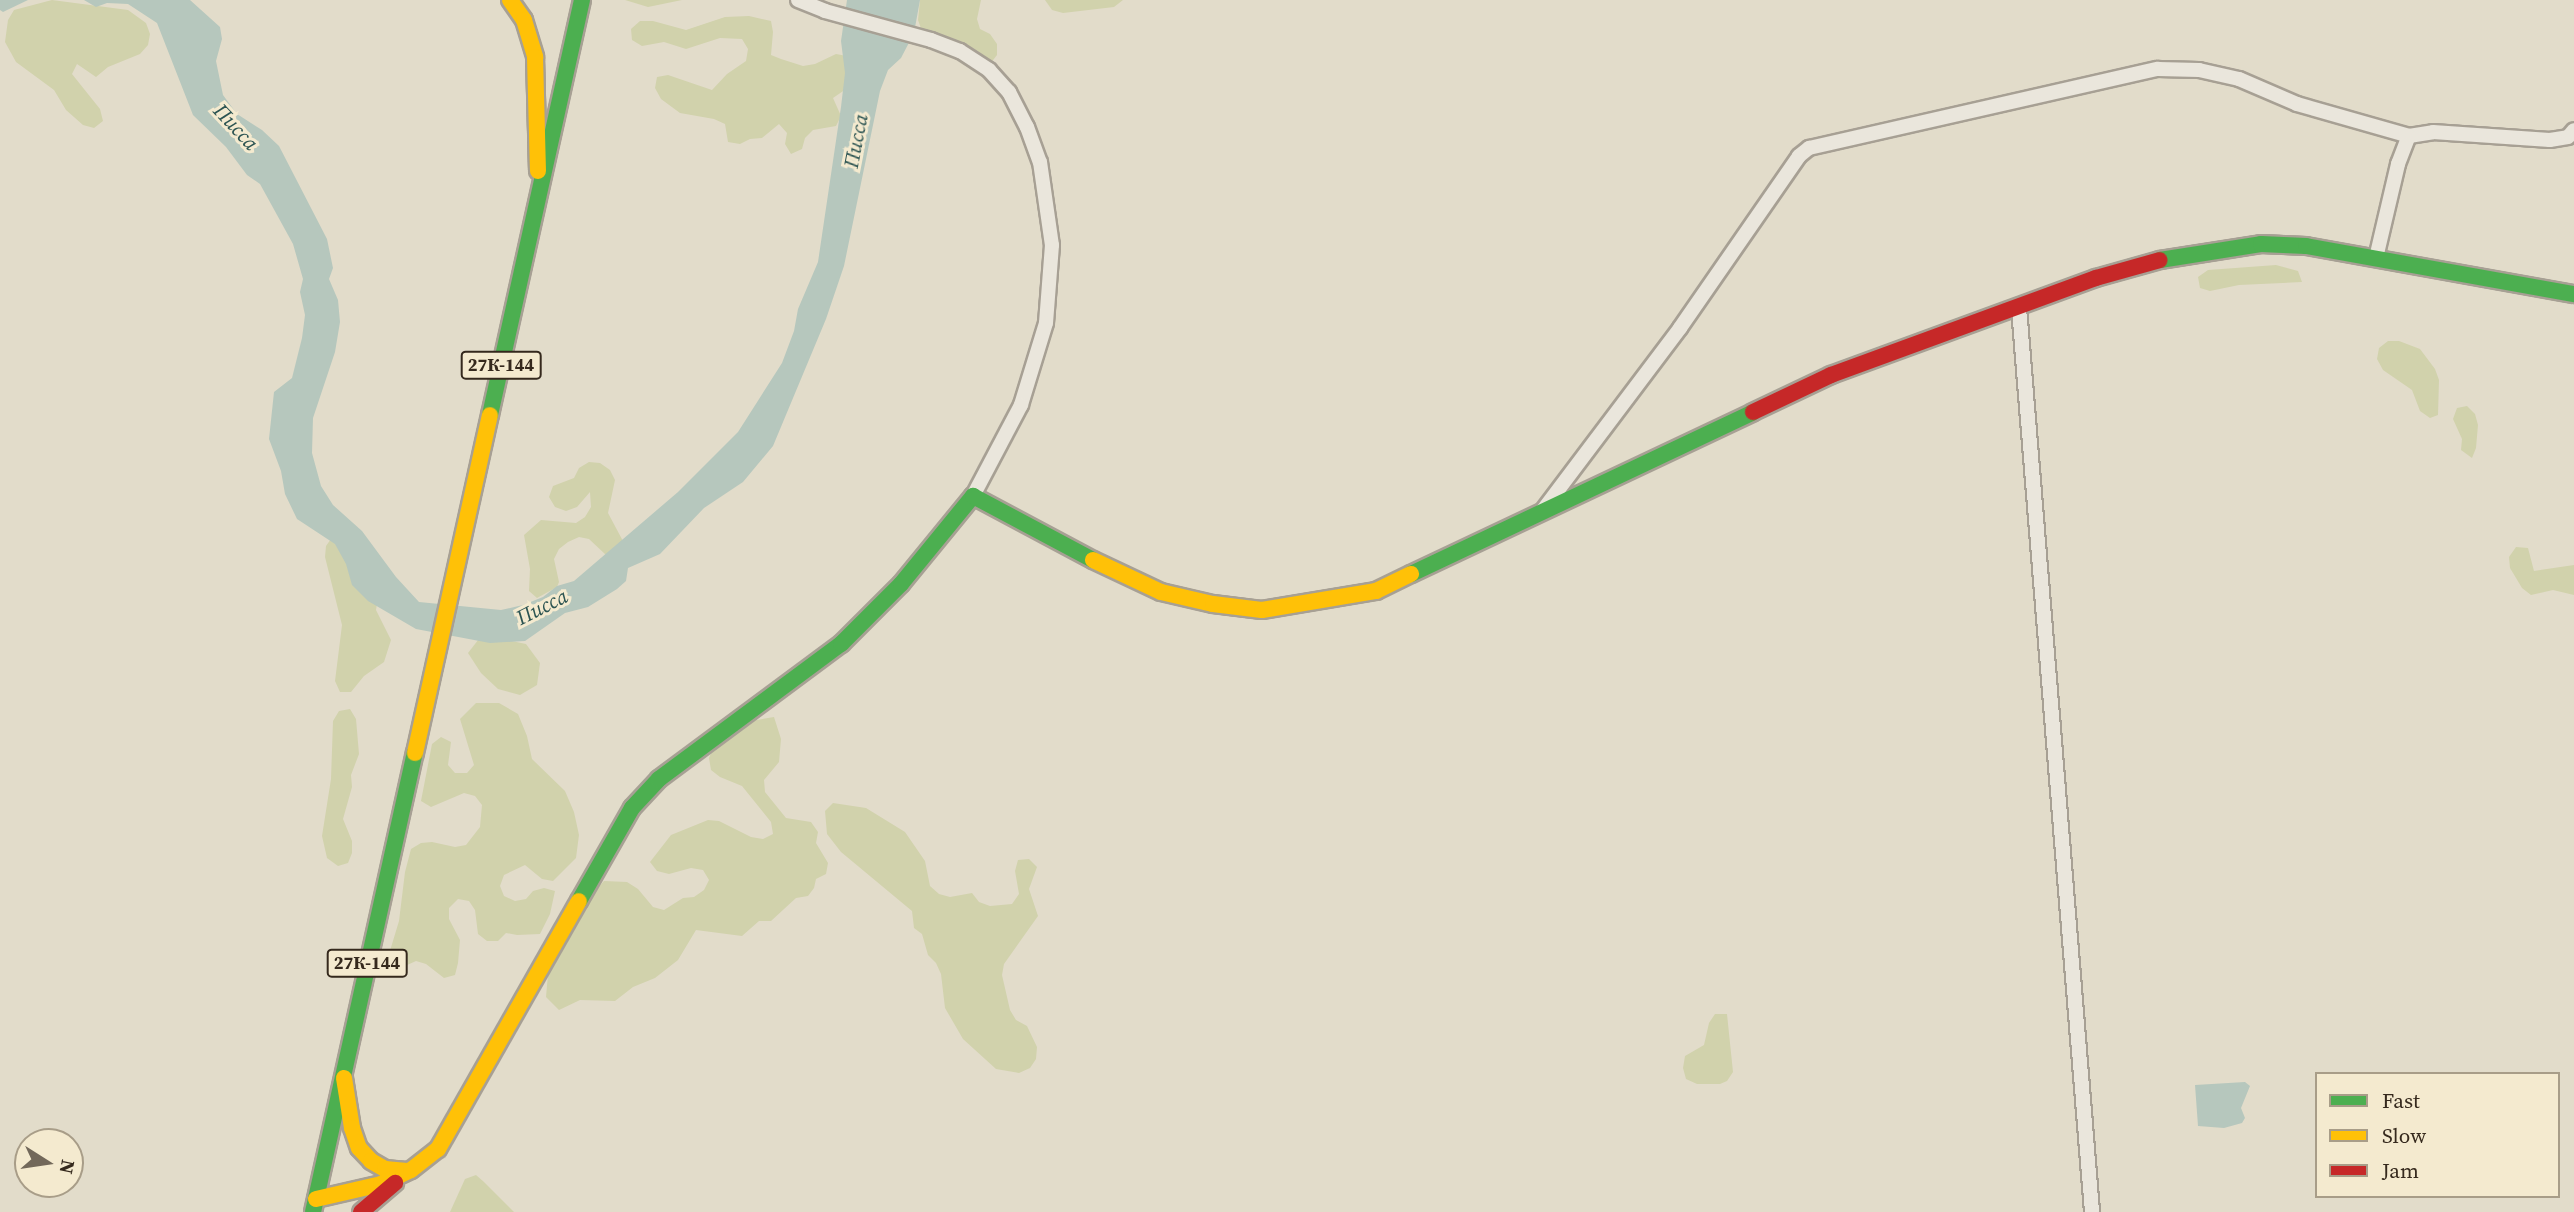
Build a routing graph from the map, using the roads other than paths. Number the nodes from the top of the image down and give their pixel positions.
1 (510, 0) edge
2 (582, 0) edge
3 (798, 0) edge
4 (2574, 130) edge
5 (2409, 136) junction
6 (539, 193) junction
7 (2376, 258) junction
8 (2574, 293) edge
9 (2019, 308) junction
10 (973, 496) junction
11 (1542, 510) junction
12 (343, 1071) junction
13 (411, 1170) junction
14 (314, 1205) edge
15 (361, 1212) edge
16 (2092, 1212) edge

1 - 6 street
2 - 6 street, 27К-144
3 - 10 street
4 - 5 street
5 - 7 street
5 - 11 street
6 - 12 street, 27К-144
7 - 8 street
7 - 9 street
9 - 11 street
9 - 16 street
10 - 11 street
10 - 13 street
12 - 13 street
12 - 14 street, 27К-144
13 - 14 street
13 - 15 street

